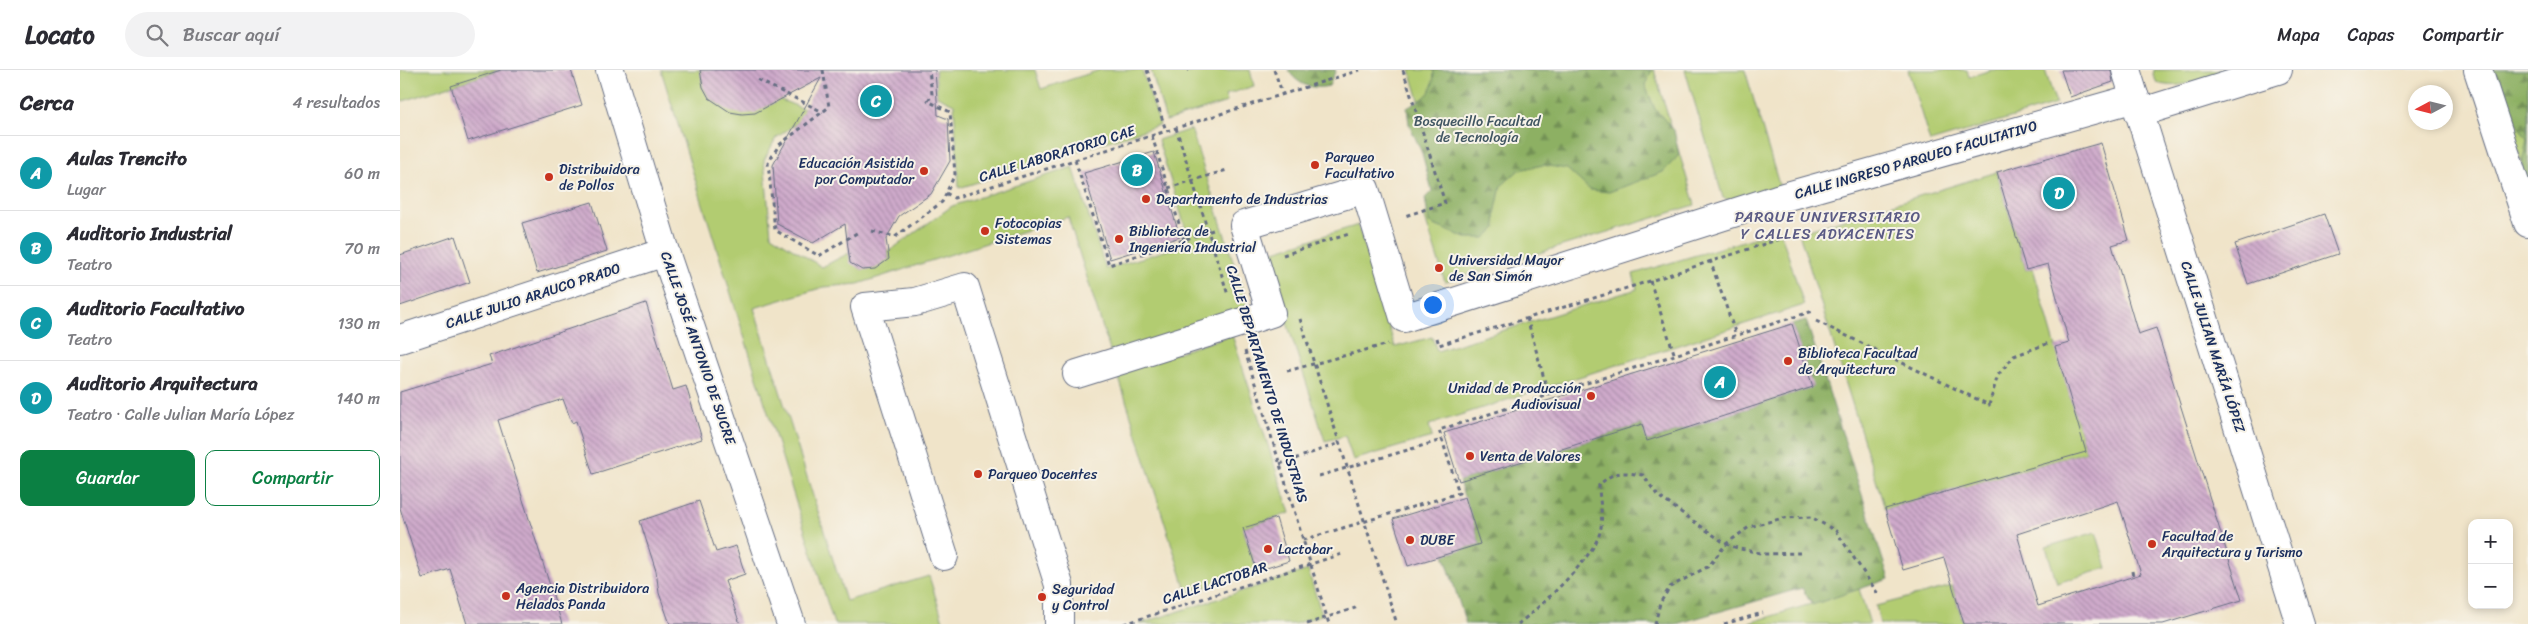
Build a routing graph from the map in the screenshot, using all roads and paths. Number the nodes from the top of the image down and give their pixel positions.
1 (610, 70) edge
2 (823, 70) edge
3 (929, 70) edge
4 (1147, 70) edge
5 (1274, 70) edge
6 (1360, 70) edge
7 (2126, 70) edge
8 (2278, 70) edge
9 (2478, 70) edge
10 (758, 80) dead end
11 (1282, 95) junction
12 (2137, 106) junction
13 (823, 112) junction
14 (1176, 128) junction
15 (1166, 132) junction
16 (1152, 136) junction
17 (1075, 160) junction
18 (1227, 170) dead end
19 (1192, 180) junction
20 (1168, 188) junction
21 (946, 193) junction
22 (2528, 223) edge
23 (1226, 226) dead end
24 (860, 231) dead end
25 (872, 231) dead end
26 (1208, 232) junction
27 (1789, 236) dead end
28 (1184, 240) junction
29 (666, 252) junction
30 (1281, 255) dead end
31 (1710, 260) junction
32 (1284, 264) dead end
33 (1650, 281) junction
34 (1813, 311) dead end
35 (1284, 312) junction
36 (1528, 318) junction
37 (1816, 321) dead end
38 (1236, 323) junction
39 (1434, 331) dead end
40 (1736, 335) junction
41 (400, 340) edge
42 (1398, 341) dead end
43 (2049, 343) dead end
44 (1675, 356) junction
45 (1314, 365) junction
46 (1287, 371) dead end
47 (1077, 374) dead end
48 (1549, 396) junction
49 (1442, 440) junction
50 (1340, 444) junction
51 (1280, 464) junction
52 (1348, 468) junction
53 (1319, 476) dead end
54 (1364, 520) junction
55 (1303, 540) junction
56 (1726, 544) junction
57 (1800, 553) dead end
58 (1342, 554) dead end
59 (944, 556) dead end
60 (1311, 564) junction
61 (2132, 570) dead end
62 (2133, 577) dead end
63 (1878, 594) dead end
64 (1358, 607) dead end
65 (1764, 613) dead end
66 (1327, 618) junction
67 (791, 624) edge
68 (1059, 624) edge
69 (1124, 624) edge
70 (1307, 624) edge
71 (1329, 624) edge
72 (1397, 624) edge
73 (1518, 624) edge
74 (1655, 624) edge
75 (1724, 624) edge
76 (2300, 624) edge

1 - 29 street, CALLE JOSÉ ANTONIO DE SUCRE
2 - 13 path
3 - 21 path
4 - 15 path
5 - 11 path
6 - 11 path, CALLE LABORATORIO CAE
7 - 12 street, CALLE JULIAN MARÍA LÓPEZ
8 - 12 street
9 - 22 street
10 - 13 path
11 - 14 path, CALLE LABORATORIO CAE
12 - 35 street, CALLE INGRESO PARQUEO FACULTATIVO
12 - 76 street, CALLE JULIAN MARÍA LÓPEZ
13 - 24 path
14 - 15 path, CALLE LABORATORIO CAE
14 - 19 path, CALLE DEPARTAMENTO DE INDUSTRIAS
15 - 16 path, CALLE LABORATORIO CAE
16 - 17 path, CALLE LABORATORIO CAE
16 - 20 path
17 - 21 path, CALLE LABORATORIO CAE
17 - 28 path
18 - 19 path
19 - 20 path
19 - 26 path, CALLE DEPARTAMENTO DE INDUSTRIAS
20 - 28 path
21 - 25 path
23 - 26 path
26 - 28 path
26 - 38 path, CALLE DEPARTAMENTO DE INDUSTRIAS
27 - 31 path
29 - 41 street, CALLE JULIO ARAUCO PRADO
29 - 67 street, CALLE JOSÉ ANTONIO DE SUCRE
30 - 32 path
31 - 33 path
31 - 40 path
33 - 36 path
33 - 44 path
34 - 40 path
35 - 38 street
35 - 45 path
36 - 39 path
36 - 48 path
37 - 43 path
38 - 47 street
38 - 51 path, CALLE DEPARTAMENTO DE INDUSTRIAS
40 - 44 path
42 - 45 path
44 - 48 path
45 - 46 path
45 - 50 path
48 - 49 path
49 - 52 path
49 - 54 path
50 - 51 path
50 - 52 path
51 - 55 path, CALLE DEPARTAMENTO DE INDUSTRIAS
52 - 53 path
52 - 54 path
54 - 55 path
54 - 72 path
55 - 60 path, CALLE DEPARTAMENTO DE INDUSTRIAS
56 - 57 path
56 - 63 path
56 - 73 path
56 - 74 path
58 - 60 path, CALLE LACTOBAR
59 - 68 street
60 - 66 path, CALLE DEPARTAMENTO DE INDUSTRIAS
60 - 69 path, CALLE LACTOBAR
61 - 62 path
64 - 66 path
65 - 75 path
66 - 70 path
66 - 71 path, CALLE DEPARTAMENTO DE INDUSTRIAS

